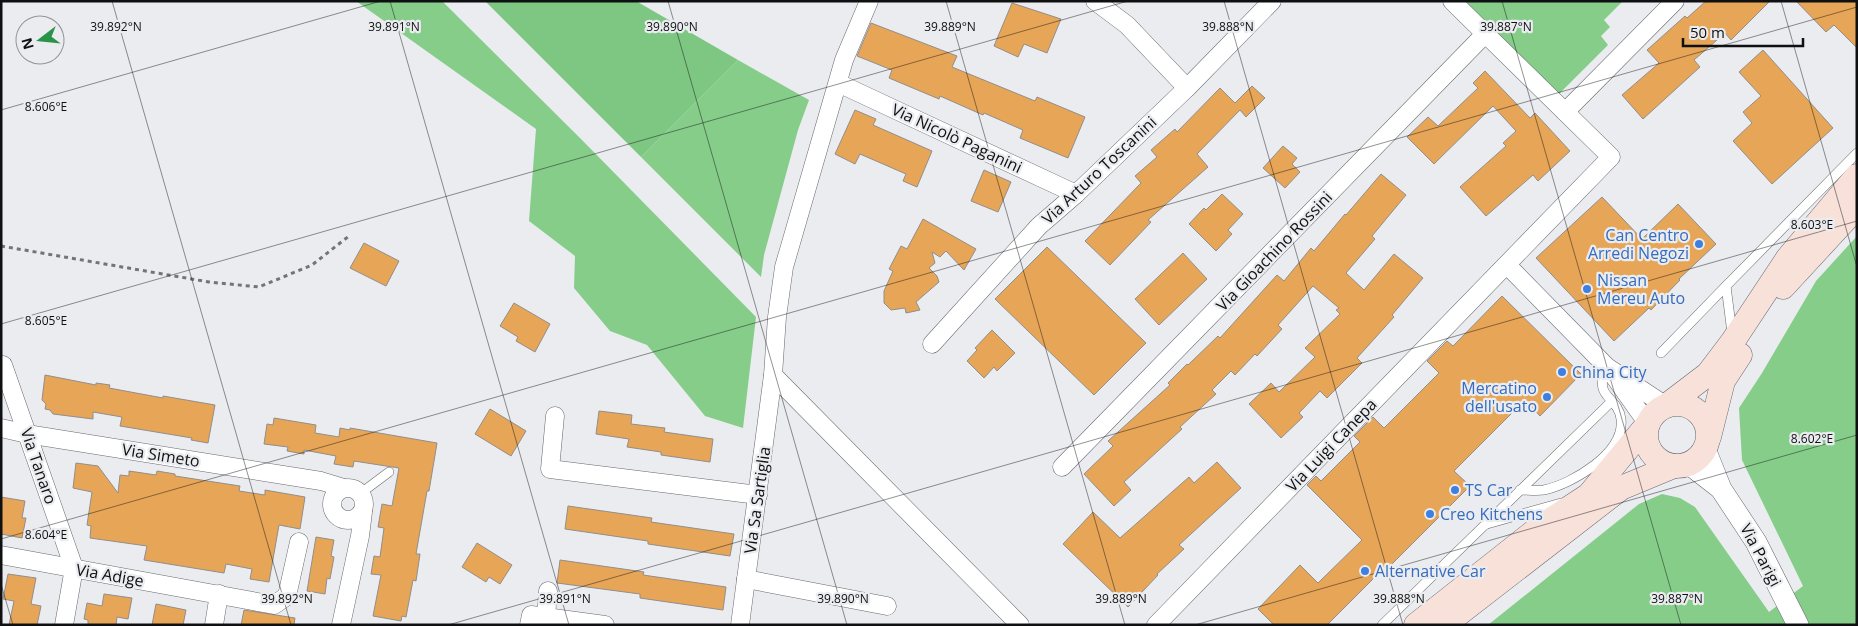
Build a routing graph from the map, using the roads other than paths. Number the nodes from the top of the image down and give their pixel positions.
1 (869, 1) edge
2 (1095, 1) edge
3 (1272, 1) edge
4 (1452, 1) edge
5 (1676, 1) edge
6 (1485, 34) junction
7 (838, 83) junction
8 (1187, 88) junction
9 (1565, 112) junction
10 (1857, 152) edge
11 (1857, 176) edge
12 (1076, 194) junction
13 (1857, 207) edge
14 (1506, 266) junction
15 (1726, 286) junction
16 (1733, 341) junction
17 (932, 344) dead end
18 (1661, 353) dead end
19 (3, 365) dead end
20 (1608, 368) junction
21 (773, 375) junction
22 (1611, 402) junction
23 (1666, 406) junction
24 (555, 416) dead end
25 (1648, 424) junction
26 (1, 428) edge
27 (27, 434) junction
28 (1694, 454) junction
29 (1062, 467) dead end
30 (390, 472) dead end
31 (321, 481) junction
32 (344, 488) junction
33 (1520, 490) junction
34 (361, 493) junction
35 (1589, 494) junction
36 (758, 495) junction
37 (332, 502) junction
38 (363, 512) junction
39 (346, 520) junction
40 (1485, 525) junction
41 (360, 536) junction
42 (299, 542) dead end
43 (1, 555) edge
44 (74, 568) junction
45 (746, 580) junction
46 (548, 591) dead end
47 (219, 594) junction
48 (887, 606) dead end
49 (546, 617) junction
50 (64, 625) edge
51 (214, 625) edge
52 (341, 625) edge
53 (529, 625) edge
54 (606, 625) edge
55 (740, 625) edge
56 (1020, 625) edge
57 (1156, 625) edge
58 (1382, 625) edge
59 (1416, 625) edge
60 (1444, 625) edge
61 (1798, 625) edge

1 - 7 street, Via Sa Sartiglia
2 - 8 street
3 - 8 street, Via Arturo Toscanini
4 - 6 street
5 - 9 street
6 - 9 street
6 - 29 street, Via Gioachino Rossini
7 - 12 street, Via Nicolò Paganini
7 - 21 street, Via Sa Sartiglia
8 - 12 street, Via Arturo Toscanini
9 - 14 street, Via Luigi Canepa
10 - 15 lane
11 - 16 main road
12 - 17 street, Via Arturo Toscanini
13 - 28 main road
14 - 20 street
14 - 57 street, Via Luigi Canepa
15 - 16 lane
15 - 18 lane
16 - 23 main road
19 - 27 street, Via Tanaro
20 - 22 lane
20 - 23 street
20 - 25 street
21 - 36 street, Via Sa Sartiglia
21 - 56 street
22 - 33 lane
22 - 33 lane
23 - 25 main road
23 - 28 main road
24 - 36 street
25 - 28 main road
25 - 35 main road
26 - 27 street, Via Simeto
27 - 31 street, Via Simeto
27 - 44 street, Via Tanaro
28 - 60 main road
28 - 61 street, Via Parigi
30 - 34 lane
31 - 32 street, Via Simeto
31 - 37 street
32 - 34 street
32 - 37 street
33 - 40 lane
34 - 38 street
35 - 40 lane
35 - 59 main road
36 - 45 street, Via Sa Sartiglia
37 - 39 street
38 - 39 street
38 - 41 street
39 - 41 street
40 - 58 lane
41 - 52 street
42 - 47 street, Via Adige
43 - 44 street, Via Adige
44 - 47 street, Via Adige
44 - 50 street
45 - 48 street
45 - 55 street, Via Sa Sartiglia
46 - 49 street
47 - 51 street
49 - 53 street
49 - 54 street

